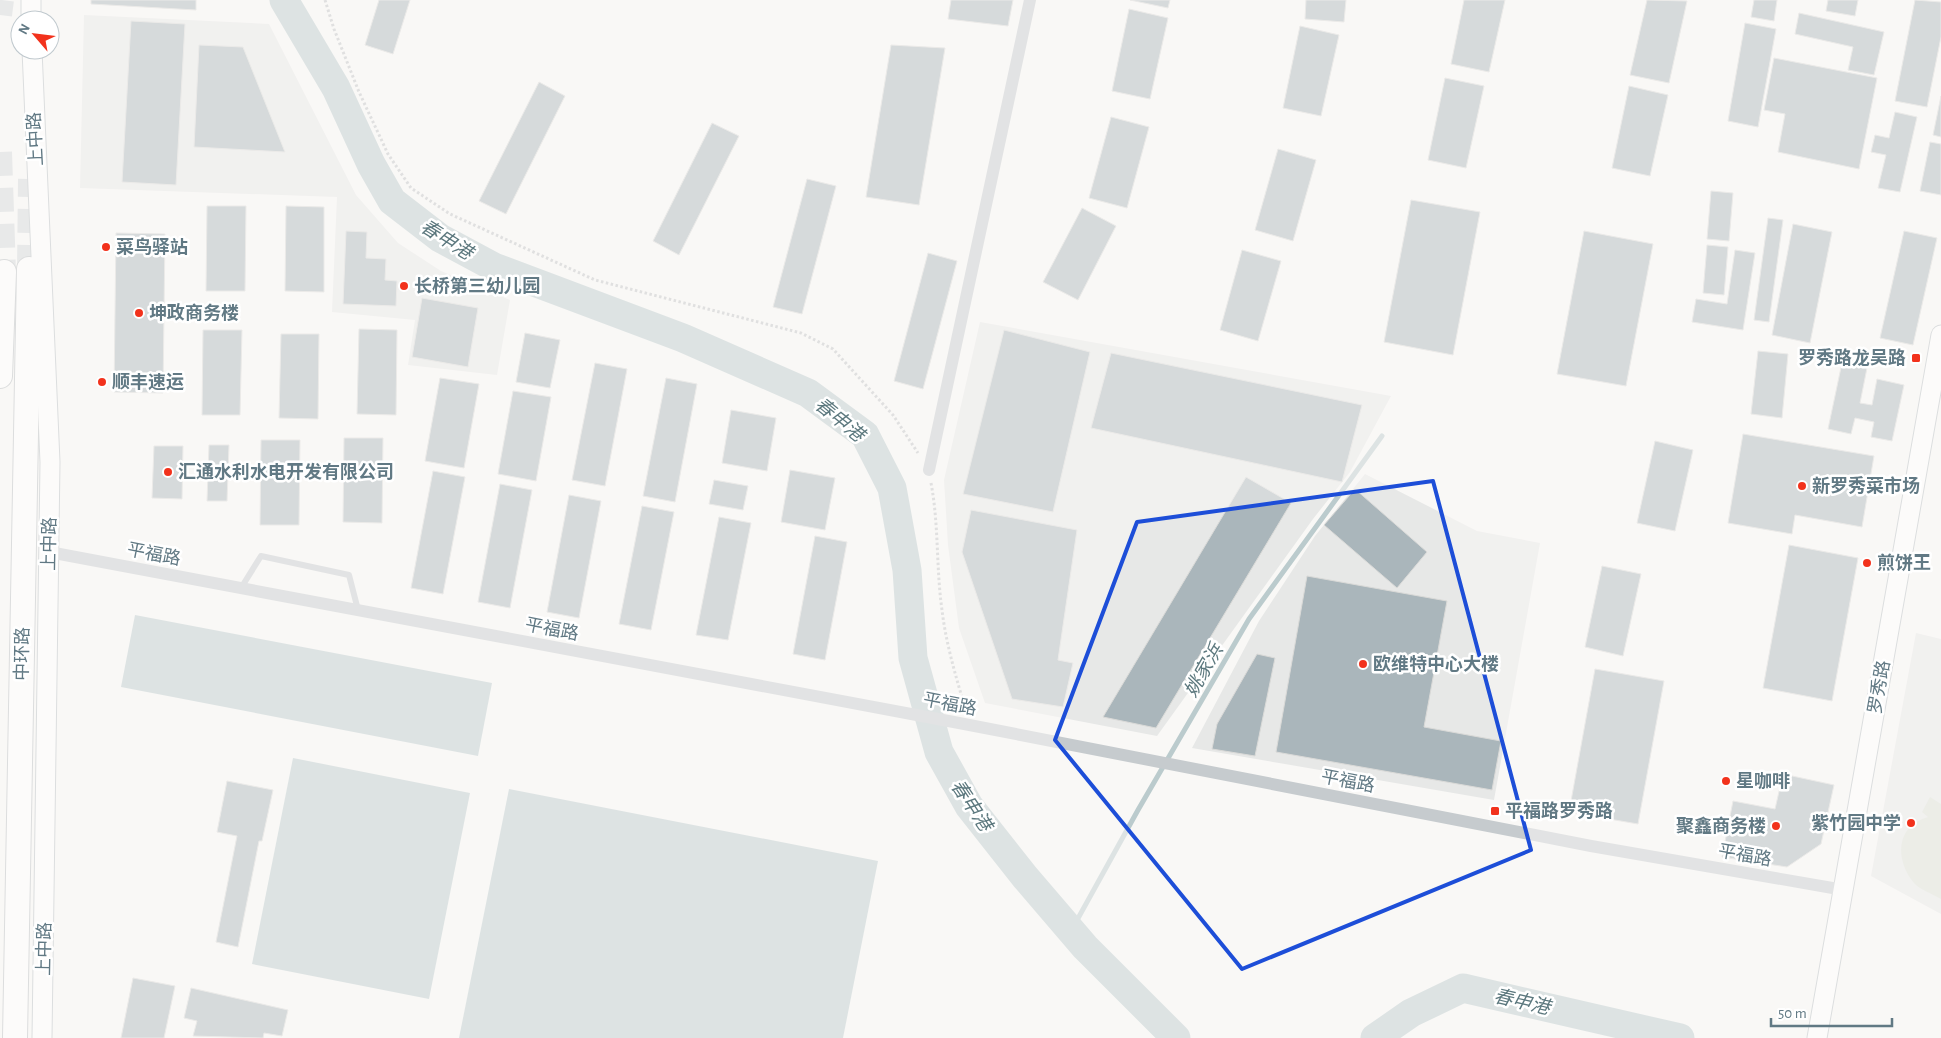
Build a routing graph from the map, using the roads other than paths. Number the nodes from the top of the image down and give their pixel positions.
1 (1030, 0) edge
2 (32, 60) edge
3 (30, 269) tunnel mouth
4 (4, 272) tunnel mouth
5 (1941, 335) edge
6 (0, 376) edge
7 (929, 470) road end
8 (49, 552) junction
9 (241, 588) junction
10 (358, 610) junction
11 (20, 772) junction
12 (1844, 890) junction
13 (15, 1038) edge
14 (27, 1038) edge
15 (42, 1038) edge
16 (1817, 1038) edge

1 - 7 street
2 - 8 main road, 上中路
3 - 11 highway, 中环路
4 - 6 highway
5 - 12 main road, 罗秀路
8 - 9 street, 平福路
8 - 15 main road, 上中路
9 - 10 street, 平福路
9 - 10 lane
10 - 12 street, 平福路
11 - 13 highway, 中环路
11 - 14 highway
12 - 16 main road, 罗秀路

